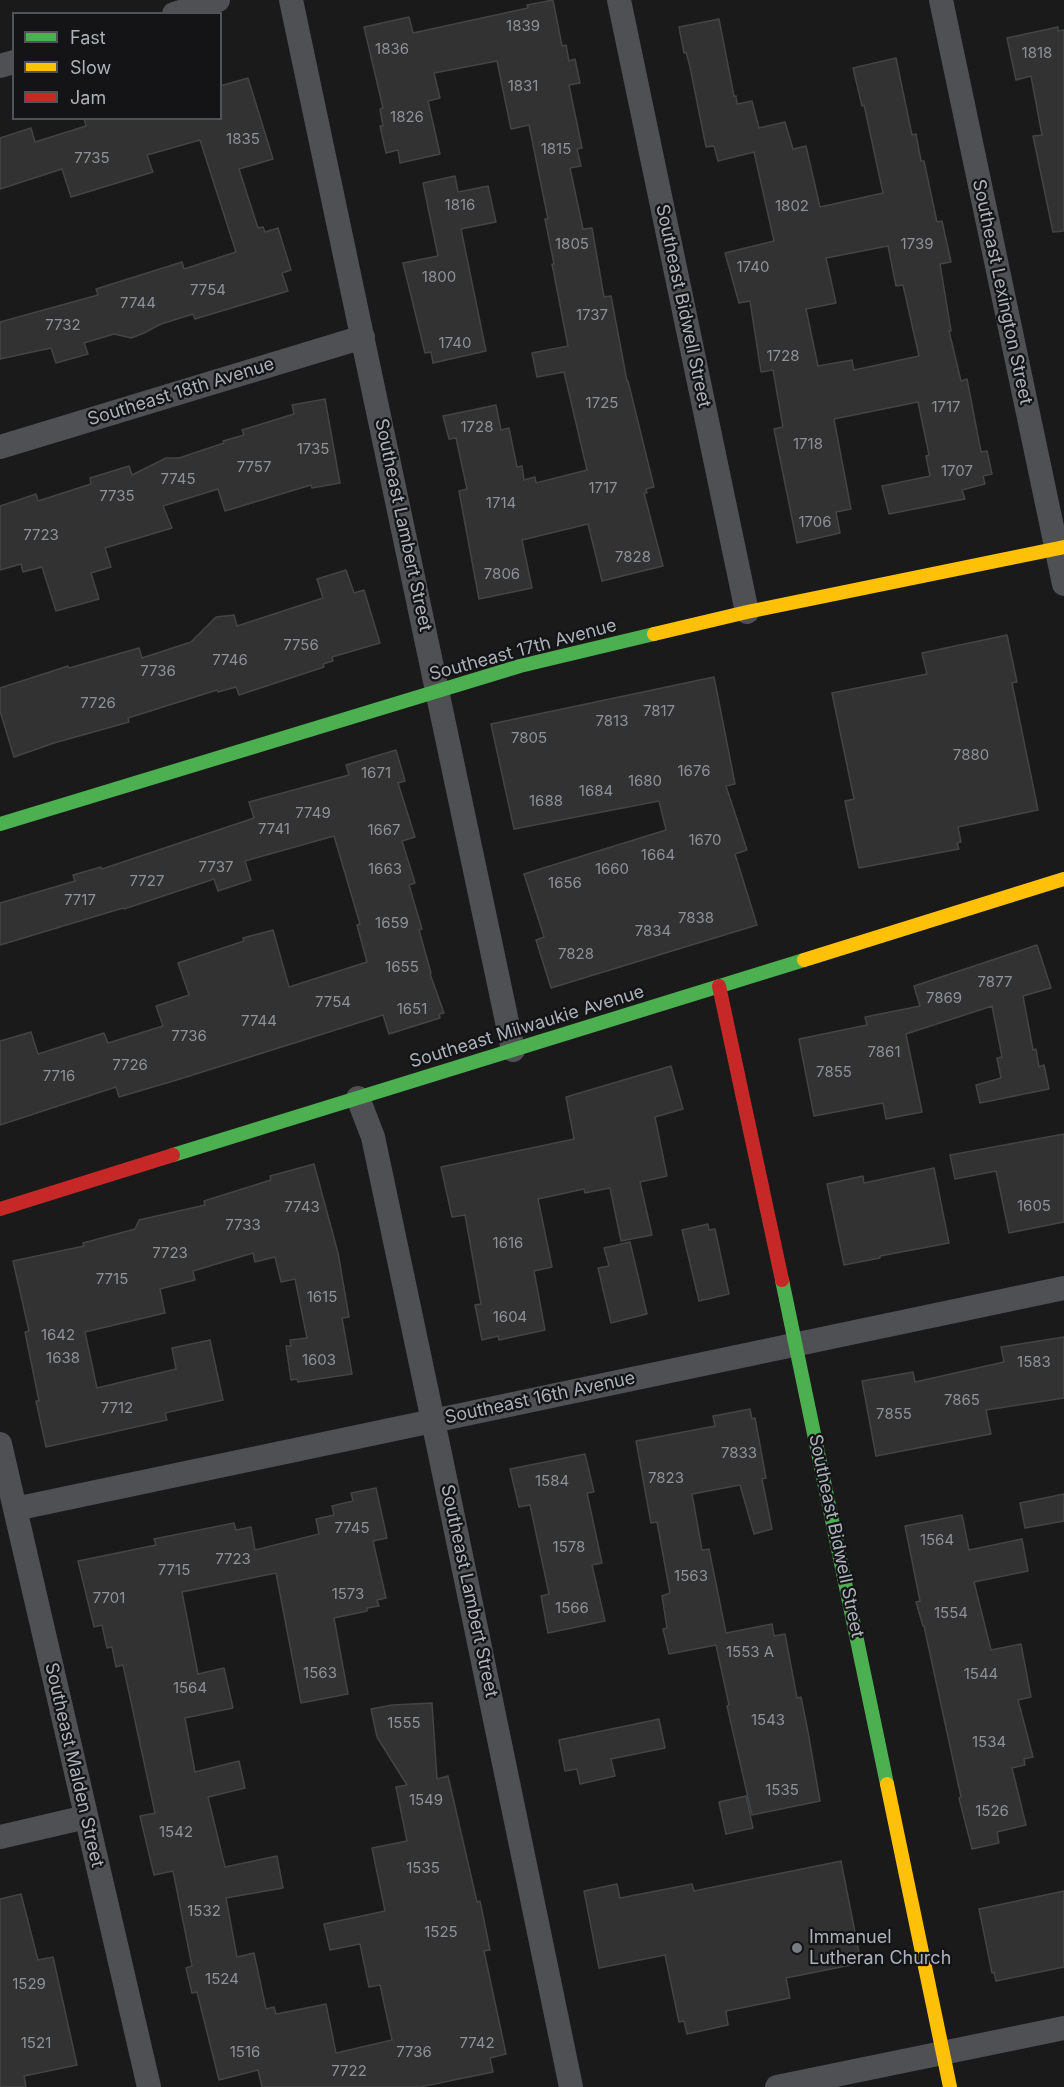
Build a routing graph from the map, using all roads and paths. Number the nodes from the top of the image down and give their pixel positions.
1 (218, 0) edge
2 (291, 0) edge
3 (619, 0) edge
4 (941, 0) edge
5 (180, 12) edge
6 (363, 337) junction
7 (0, 447) edge
8 (1060, 548) edge
9 (1064, 585) edge
10 (747, 612) junction
11 (439, 691) junction
12 (0, 824) edge
13 (1064, 879) edge
14 (719, 986) junction
15 (513, 1050) junction
16 (358, 1098) junction
17 (0, 1209) edge
18 (1064, 1288) edge
19 (796, 1344) junction
20 (434, 1421) junction
21 (0, 1443) edge
22 (15, 1509) junction
23 (86, 1817) junction
24 (0, 1838) edge
25 (1064, 2028) edge
26 (943, 2053) junction
27 (148, 2087) edge
28 (571, 2087) edge
29 (777, 2087) edge
30 (950, 2087) edge

1 - 5 street
2 - 6 street, Southeast Lambert Street
3 - 10 street, Southeast Bidwell Street
4 - 8 street, Southeast Lexington Street
6 - 7 street, Southeast 18th Avenue
6 - 11 street, Southeast Lambert Street
8 - 9 street, Southeast Lexington Street
8 - 10 street, Southeast 17th Avenue
10 - 11 street, Southeast 17th Avenue
11 - 12 street, Southeast 17th Avenue
11 - 15 street, Southeast Lambert Street
13 - 14 street, Southeast Milwaukie Avenue
14 - 15 street, Southeast Milwaukie Avenue
14 - 19 street, Southeast Bidwell Street
15 - 16 street, Southeast Milwaukie Avenue
16 - 17 street, Southeast Milwaukie Avenue
16 - 20 street, Southeast Lambert Street
18 - 19 street, Southeast 16th Avenue
19 - 20 street, Southeast 16th Avenue
19 - 26 street, Southeast Bidwell Street
20 - 22 street, Southeast 16th Avenue
20 - 28 street, Southeast Lambert Street
21 - 22 street, Southeast Malden Street
22 - 23 street, Southeast Malden Street
23 - 24 street
23 - 27 street, Southeast Malden Street
25 - 26 street
26 - 29 street
26 - 30 street, Southeast Bidwell Street

